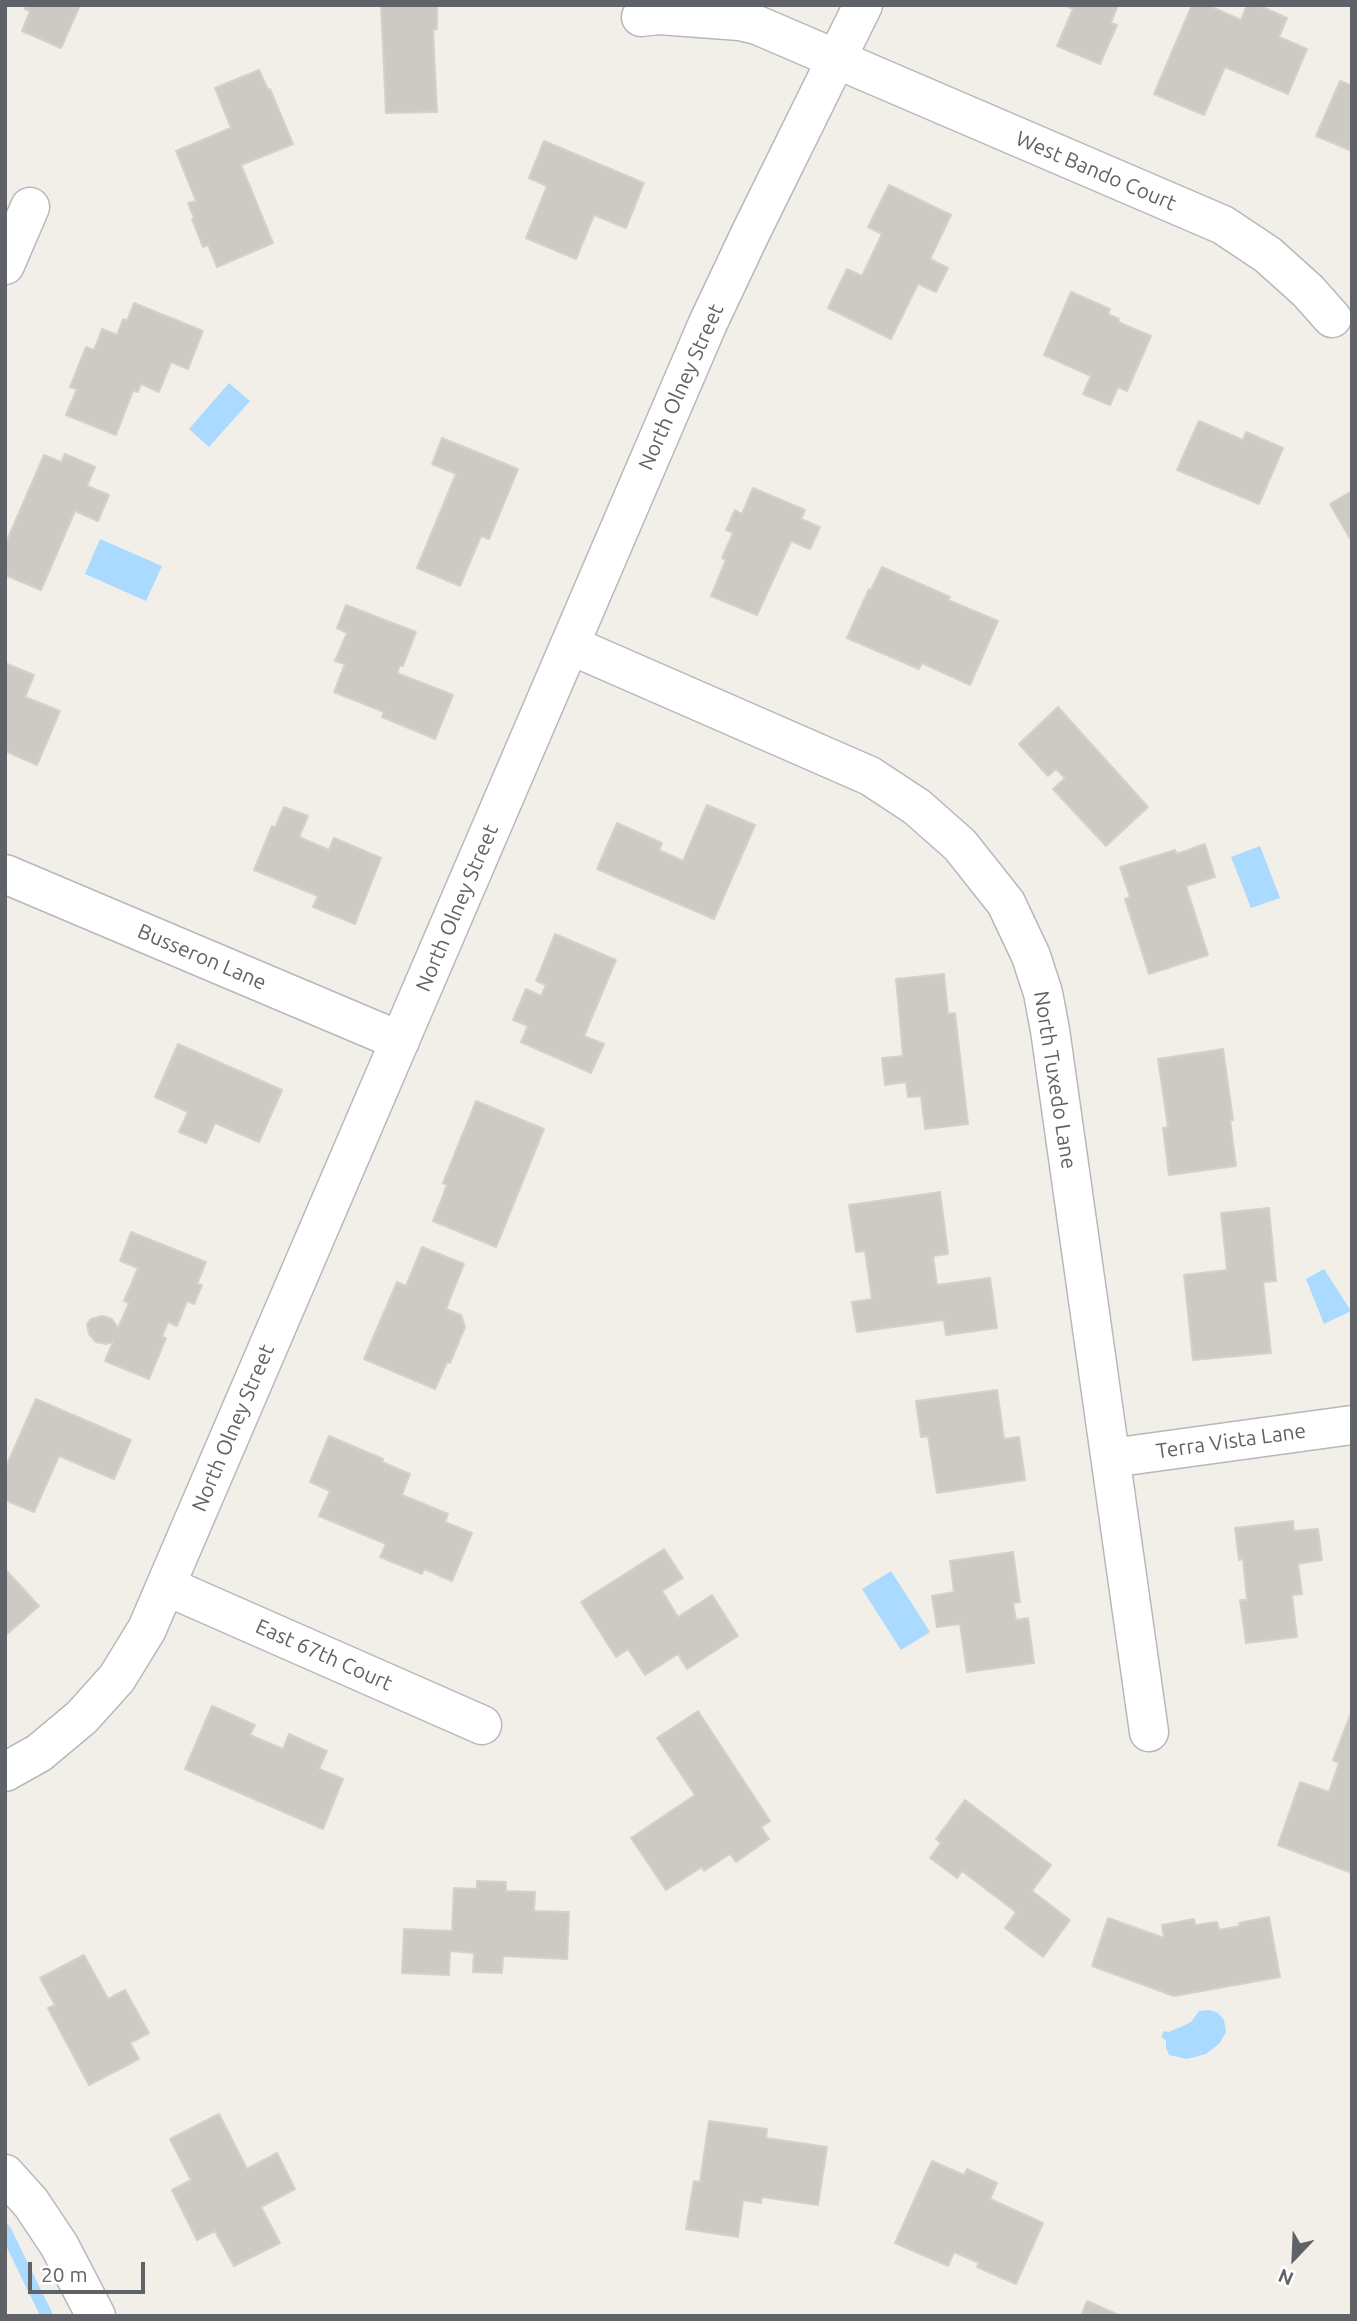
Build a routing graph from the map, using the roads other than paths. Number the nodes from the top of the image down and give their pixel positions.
1 (863, 5) edge
2 (641, 17) dead end
3 (836, 60) junction
4 (30, 207) dead end
5 (5, 265) edge
6 (1332, 318) dead end
7 (570, 645) junction
8 (5, 874) edge
9 (400, 1041) junction
10 (1352, 1425) edge
11 (1111, 1458) junction
12 (166, 1586) junction
13 (482, 1725) dead end
14 (1149, 1732) dead end
15 (5, 1772) edge
16 (5, 2174) edge
17 (96, 2316) edge

1 - 3 street, North Olney Street
2 - 3 street, West Bando Court
3 - 6 street, West Bando Court
3 - 7 street, North Olney Street
4 - 5 street
7 - 9 street, North Olney Street
7 - 11 street, North Tuxedo Lane
8 - 9 street, Busseron Lane
9 - 12 street, North Olney Street
10 - 11 street, Terra Vista Lane
11 - 14 street, North Tuxedo Lane
12 - 13 street, East 67th Court
12 - 15 street, North Olney Street
16 - 17 street

